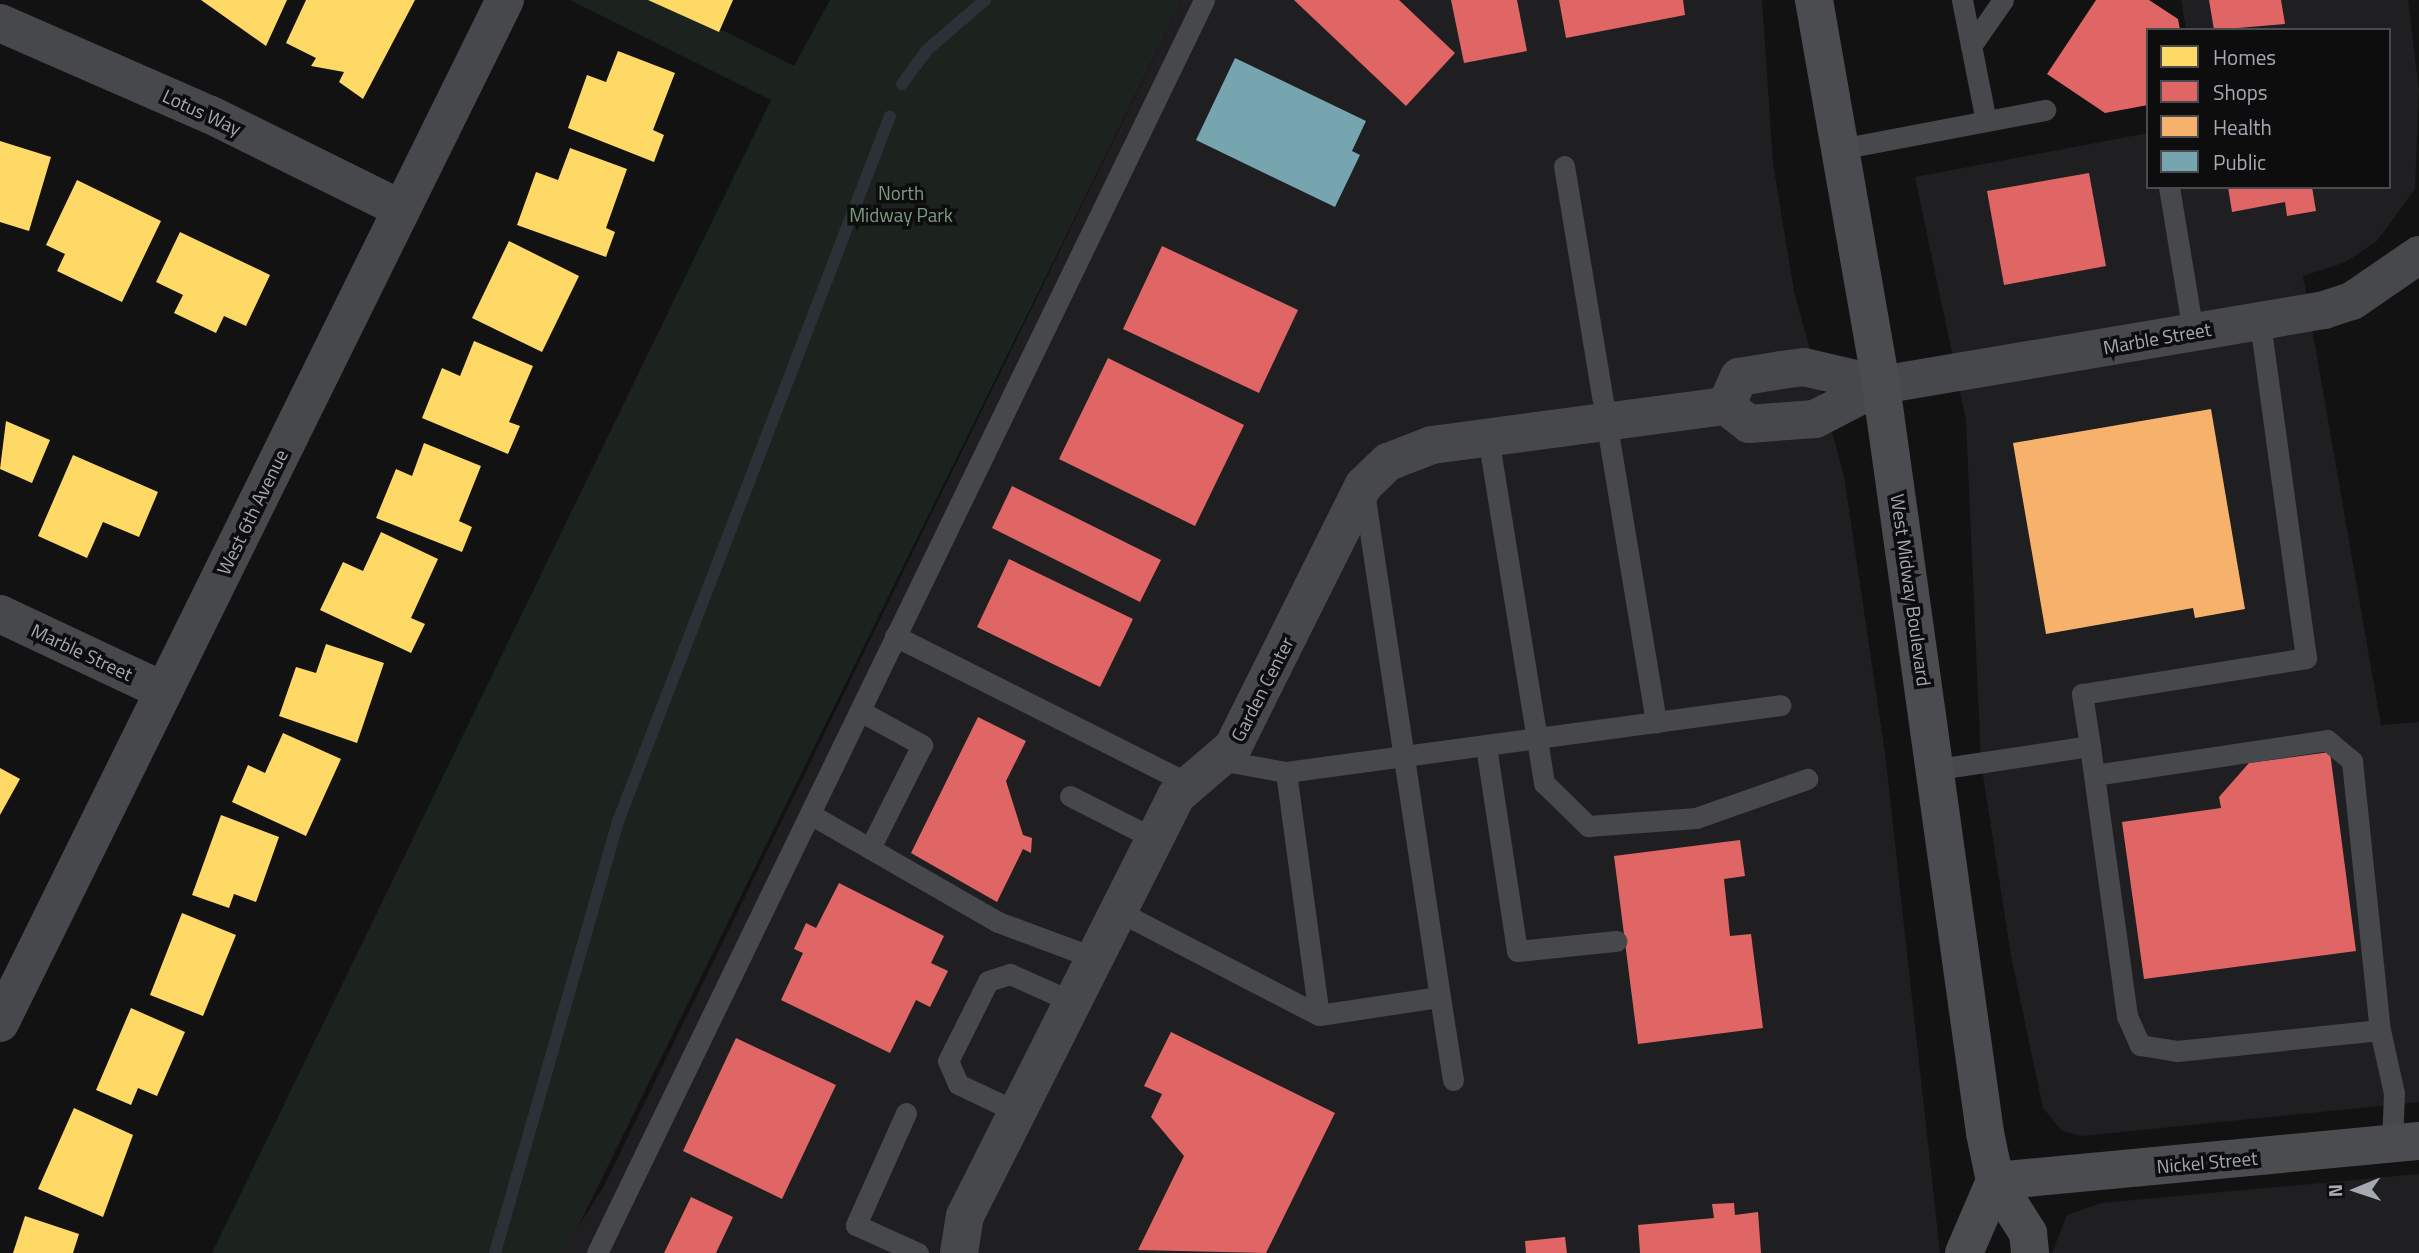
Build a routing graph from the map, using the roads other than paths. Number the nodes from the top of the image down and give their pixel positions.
1 (505, 0) edge
2 (1204, 0) edge
3 (1814, 0) edge
4 (1962, 0) edge
5 (2003, 0) edge
6 (0, 23) edge
7 (1971, 46) junction
8 (2045, 110) dead end
9 (1986, 121) junction
10 (1840, 149) junction
11 (1564, 166) dead end
12 (2169, 189) edge
13 (401, 209) junction
14 (2419, 255) edge
15 (2260, 321) junction
16 (2193, 332) junction
17 (1881, 384) junction
18 (1726, 406) junction
19 (1603, 422) junction
20 (1488, 438) junction
21 (1363, 486) junction
22 (0, 614) edge
23 (895, 636) junction
24 (164, 691) junction
25 (1780, 705) dead end
26 (860, 710) junction
27 (1656, 722) junction
28 (1534, 739) junction
29 (1486, 746) junction
30 (2090, 746) junction
31 (1404, 757) junction
32 (1219, 760) junction
33 (1938, 769) junction
34 (1286, 772) junction
35 (2094, 775) junction
36 (1807, 779) dead end
37 (1187, 783) junction
38 (1070, 796) dead end
39 (810, 814) junction
40 (1155, 839) junction
41 (870, 848) junction
42 (1118, 911) junction
43 (1616, 941) dead end
44 (1095, 958) junction
45 (1440, 997) junction
46 (1073, 1002) junction
47 (1319, 1015) junction
48 (0, 1024) edge
49 (2380, 1030) junction
50 (1453, 1080) dead end
51 (1017, 1112) junction
52 (906, 1113) dead end
53 (2406, 1143) edge
54 (1995, 1181) junction
55 (597, 1253) edge
56 (918, 1253) edge
57 (959, 1253) edge
58 (1964, 1253) edge
59 (2030, 1253) edge

1 - 13 street, West 6th Avenue
2 - 23 lane
3 - 10 main road, West Midway Boulevard
4 - 7 lane
5 - 7 lane
6 - 13 street, Lotus Way
7 - 9 lane
8 - 9 lane
9 - 10 lane
10 - 17 main road, West Midway Boulevard
11 - 19 lane
12 - 16 lane
13 - 24 street, West 6th Avenue
14 - 15 street, Marble Street
15 - 16 street, Marble Street
15 - 30 lane
16 - 17 street, Marble Street
17 - 18 street
17 - 18 street
17 - 33 main road, West Midway Boulevard
18 - 19 street, Garden Center
19 - 20 street, Garden Center
19 - 27 lane
20 - 21 street, Garden Center
20 - 28 lane
21 - 31 lane
21 - 32 street, Garden Center
22 - 24 street, Marble Street
23 - 26 lane
23 - 37 lane
24 - 48 street, West 6th Avenue
25 - 27 lane
26 - 39 lane
26 - 41 lane
27 - 28 lane
28 - 29 lane
28 - 36 lane
29 - 31 lane
29 - 43 lane
30 - 33 lane
30 - 35 lane
31 - 34 lane
31 - 45 lane
32 - 34 lane
32 - 37 street, Garden Center
33 - 54 main road, West Midway Boulevard
34 - 47 lane
35 - 49 lane
35 - 49 lane
37 - 40 street, Garden Center
38 - 40 lane
39 - 41 lane
39 - 55 lane
40 - 42 street, Garden Center
41 - 44 lane
42 - 44 street, Garden Center
42 - 47 lane
44 - 46 street, Garden Center
45 - 47 lane
45 - 50 lane
46 - 51 street, Garden Center
46 - 51 lane
49 - 53 lane
51 - 57 street, Garden Center
52 - 56 lane
53 - 54 main road, Nickel Street
54 - 58 main road
54 - 59 main road, West Midway Boulevard

